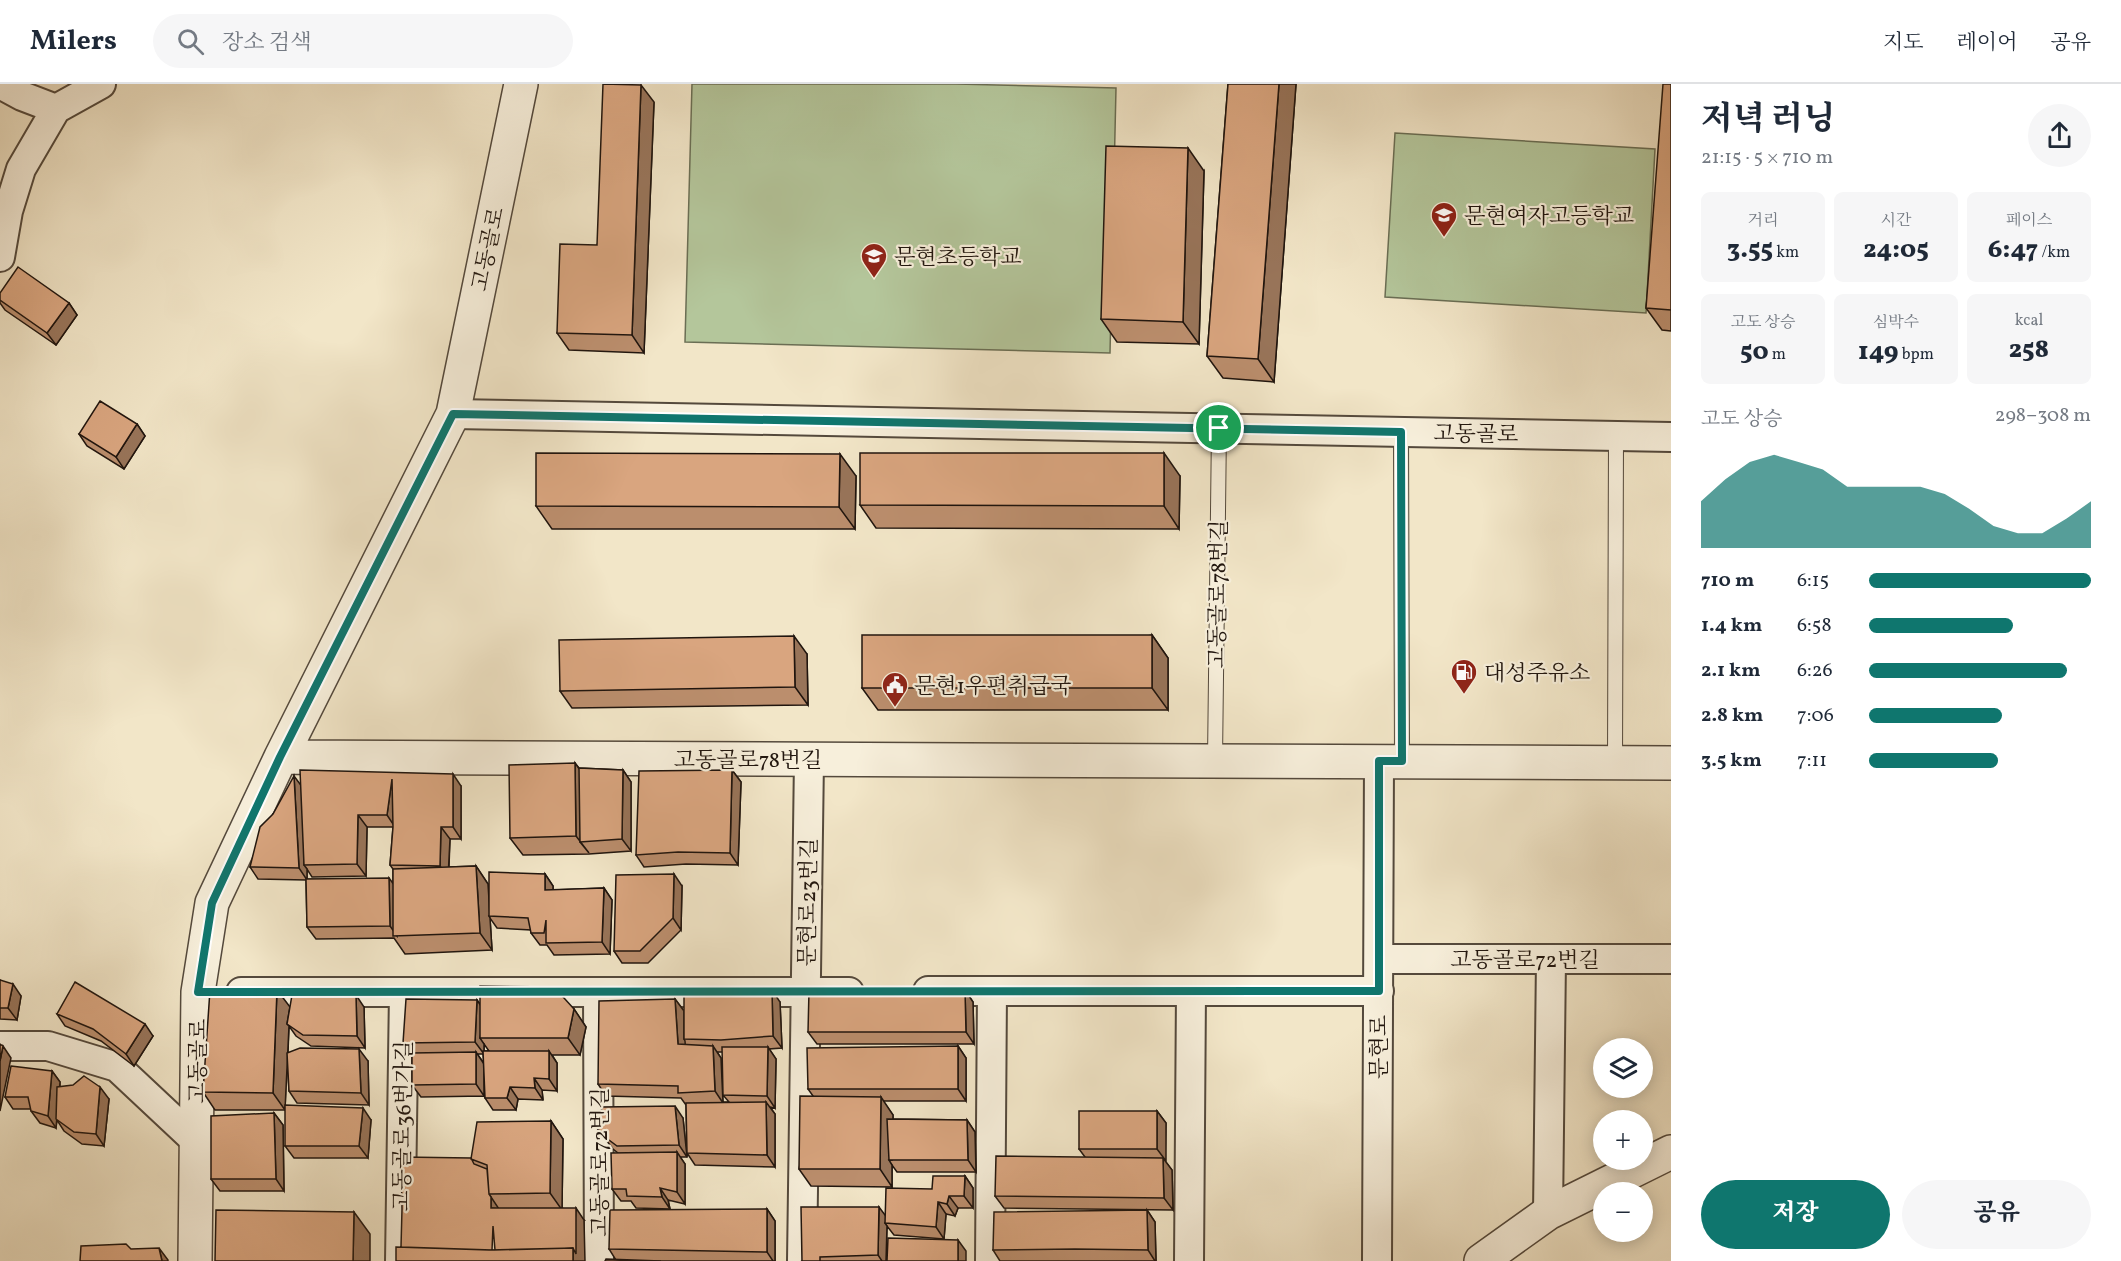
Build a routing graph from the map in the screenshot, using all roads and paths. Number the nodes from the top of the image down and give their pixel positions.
1 (0, 84) edge
2 (101, 84) edge
3 (521, 84) edge
4 (56, 109) junction
5 (0, 257) edge
6 (453, 414) junction
7 (1219, 428) junction
8 (1401, 432) junction
9 (1617, 436) junction
10 (1671, 437) edge
11 (280, 757) junction
12 (809, 759) junction
13 (1215, 760) junction
14 (1390, 761) junction
15 (1615, 763) junction
16 (1671, 763) edge
17 (1379, 959) junction
18 (1551, 959) junction
19 (1671, 959) edge
20 (992, 991) junction
21 (1191, 991) junction
22 (1379, 991) junction
23 (198, 992) junction
24 (404, 992) junction
25 (598, 992) junction
26 (806, 992) junction
27 (0, 1046) edge
28 (196, 1143) junction
29 (1671, 1152) edge
30 (1548, 1213) junction
31 (990, 1256) edge
32 (195, 1261) edge
33 (400, 1261) edge
34 (599, 1261) edge
35 (802, 1261) edge
36 (1189, 1261) edge
37 (1377, 1261) edge
38 (1481, 1261) edge

1 - 4 street
2 - 4 street
3 - 6 street, 고동골로
4 - 5 street
6 - 7 street, 고동골로
6 - 11 street, 고동골로
7 - 8 street, 고동골로
7 - 13 lane, 고동골로78번길
8 - 9 street, 고동골로
8 - 14 lane
9 - 10 street, 고동골로
9 - 15 lane
11 - 12 street, 고동골로78번길
11 - 23 street, 고동골로
12 - 13 street, 고동골로78번길
12 - 26 street, 문현로23번길
13 - 14 street, 고동골로78번길
14 - 15 street, 고동골로78번길
14 - 17 street, 문현로
15 - 16 street, 고동골로78번길
17 - 18 street, 고동골로72번길
17 - 22 street, 문현로
18 - 19 street, 고동골로72번길
18 - 30 street
20 - 21 street
20 - 26 street
20 - 31 street
21 - 22 street
21 - 36 street
22 - 37 street, 문현로
23 - 24 street
23 - 28 street, 고동골로
24 - 25 street
24 - 33 street, 고동골로36번가길
25 - 26 street
25 - 34 street, 고동골로72번길
26 - 35 street, 문현로23번길
27 - 28 street
28 - 32 street, 고동골로
29 - 30 street
30 - 38 street

